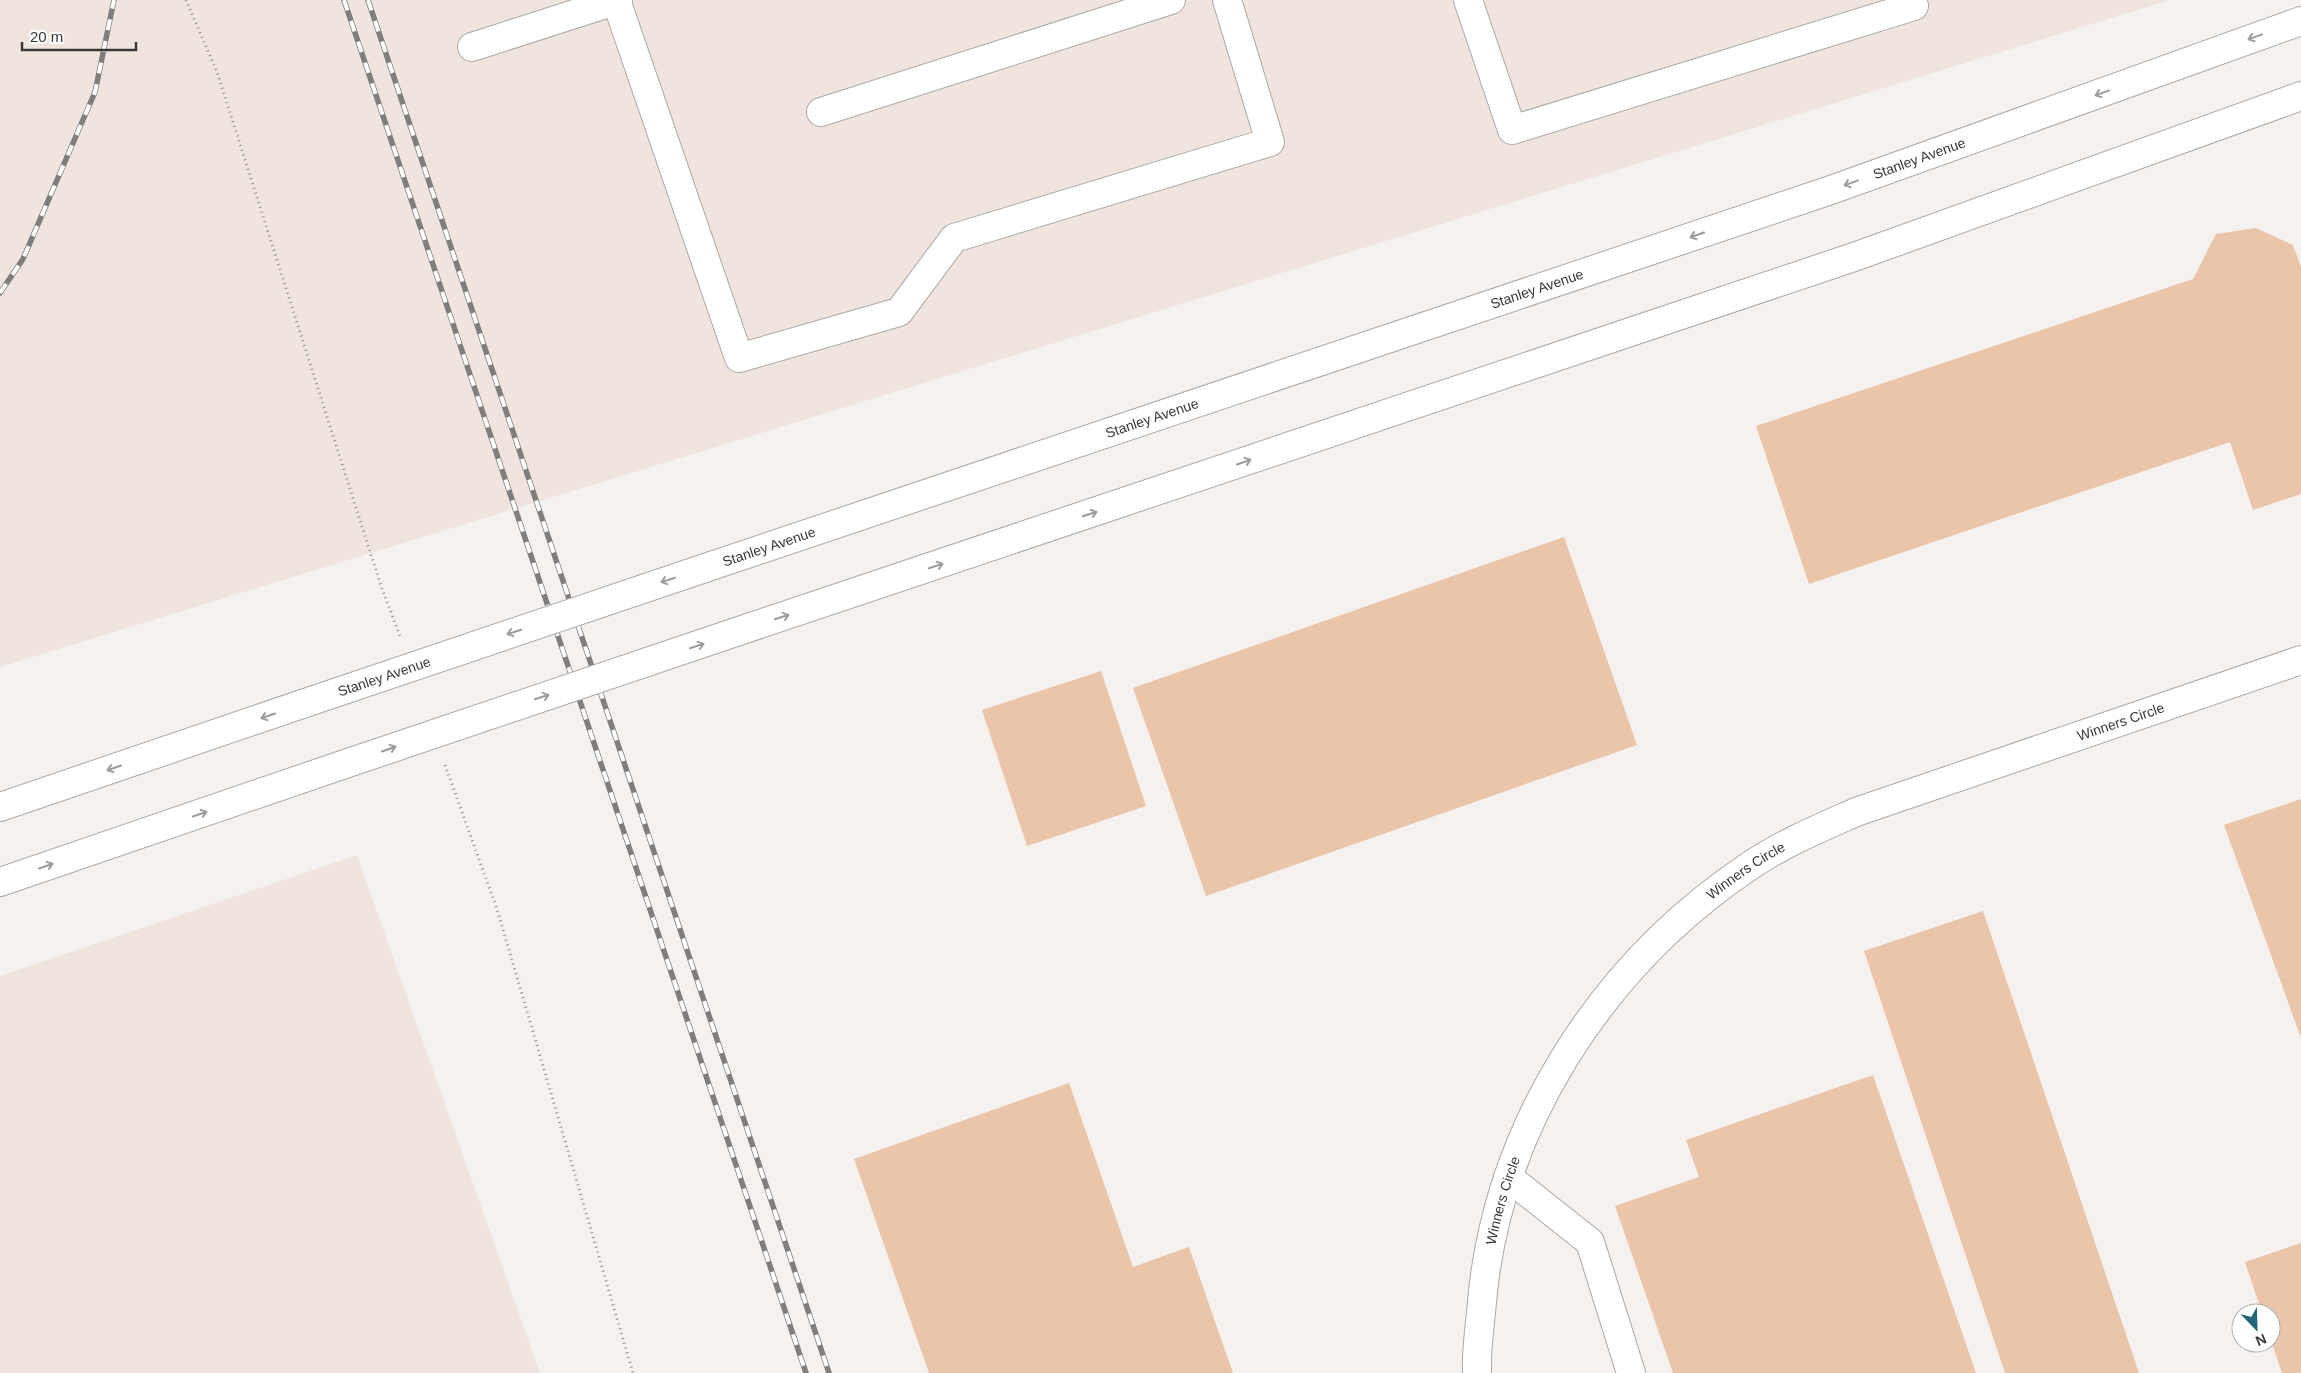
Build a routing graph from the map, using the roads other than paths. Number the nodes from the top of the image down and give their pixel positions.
1 (617, 0) edge
2 (1171, 0) edge
3 (1227, 0) edge
4 (1468, 0) edge
5 (1912, 0) edge
6 (2301, 21) edge
7 (472, 47) dead end
8 (2301, 96) edge
9 (821, 112) dead end
10 (2301, 660) edge
11 (0, 807) edge
12 (0, 882) edge
13 (1508, 1177) junction
14 (1477, 1373) edge
15 (1632, 1373) edge

1 - 3 main road
1 - 7 main road
2 - 9 main road
4 - 5 main road
6 -> 11 main road, Stanley Avenue, bridge
12 -> 8 main road, bridge
10 - 13 main road, Winners Circle
13 - 14 main road, Winners Circle
13 - 15 main road

